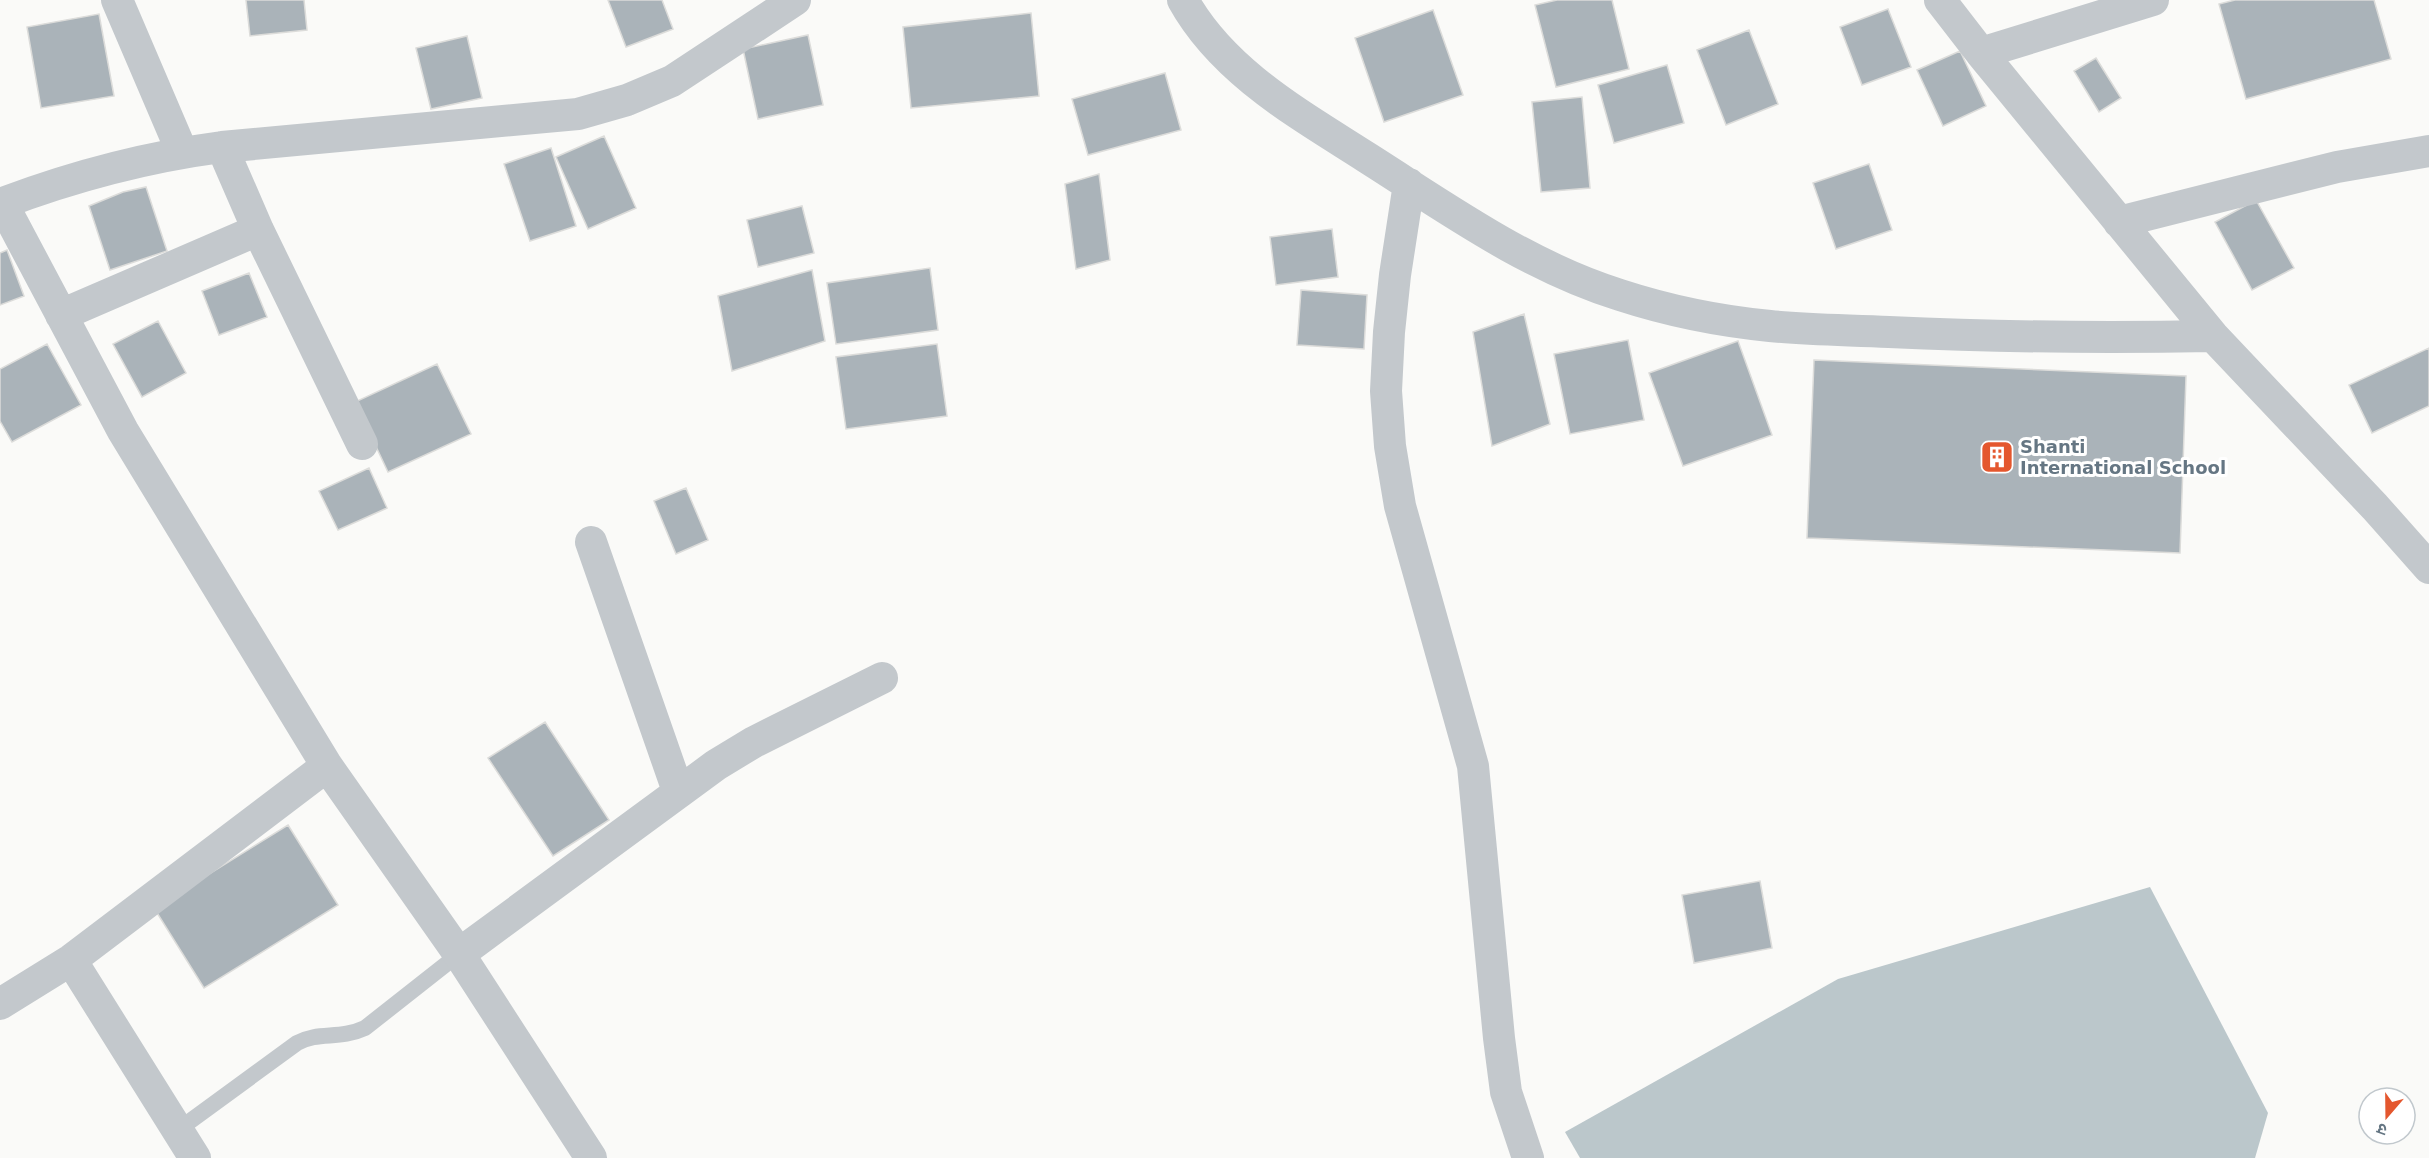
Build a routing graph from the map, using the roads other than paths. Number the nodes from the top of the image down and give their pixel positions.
1 (117, 0) edge
2 (795, 0) edge
3 (1183, 0) edge
4 (1940, 0) edge
5 (2153, 0) edge
6 (1981, 53) junction
7 (222, 147) junction
8 (2429, 151) edge
9 (182, 152) junction
10 (1409, 184) junction
11 (1, 204) edge
12 (2119, 222) junction
13 (258, 230) junction
14 (61, 315) junction
15 (2213, 336) junction
16 (362, 444) dead end
17 (591, 542) dead end
18 (2429, 568) edge
19 (882, 678) dead end
20 (327, 766) junction
21 (678, 791) junction
22 (459, 954) junction
23 (71, 960) junction
24 (0, 1004) edge
25 (178, 1130) junction
26 (195, 1158) edge
27 (591, 1158) edge
28 (1528, 1158) edge

1 - 9 street
2 - 7 street
3 - 10 street
4 - 6 street
5 - 6 street
6 - 12 street
7 - 9 street
7 - 13 street
8 - 12 street
9 - 11 street
10 - 15 street
10 - 28 street
11 - 14 street
12 - 15 street
13 - 14 street
13 - 16 street
14 - 20 street
15 - 18 street
17 - 21 street
19 - 21 street
20 - 22 street
20 - 23 street
21 - 22 street
22 - 25 lane
22 - 27 street
23 - 24 street
23 - 25 street
25 - 26 street

